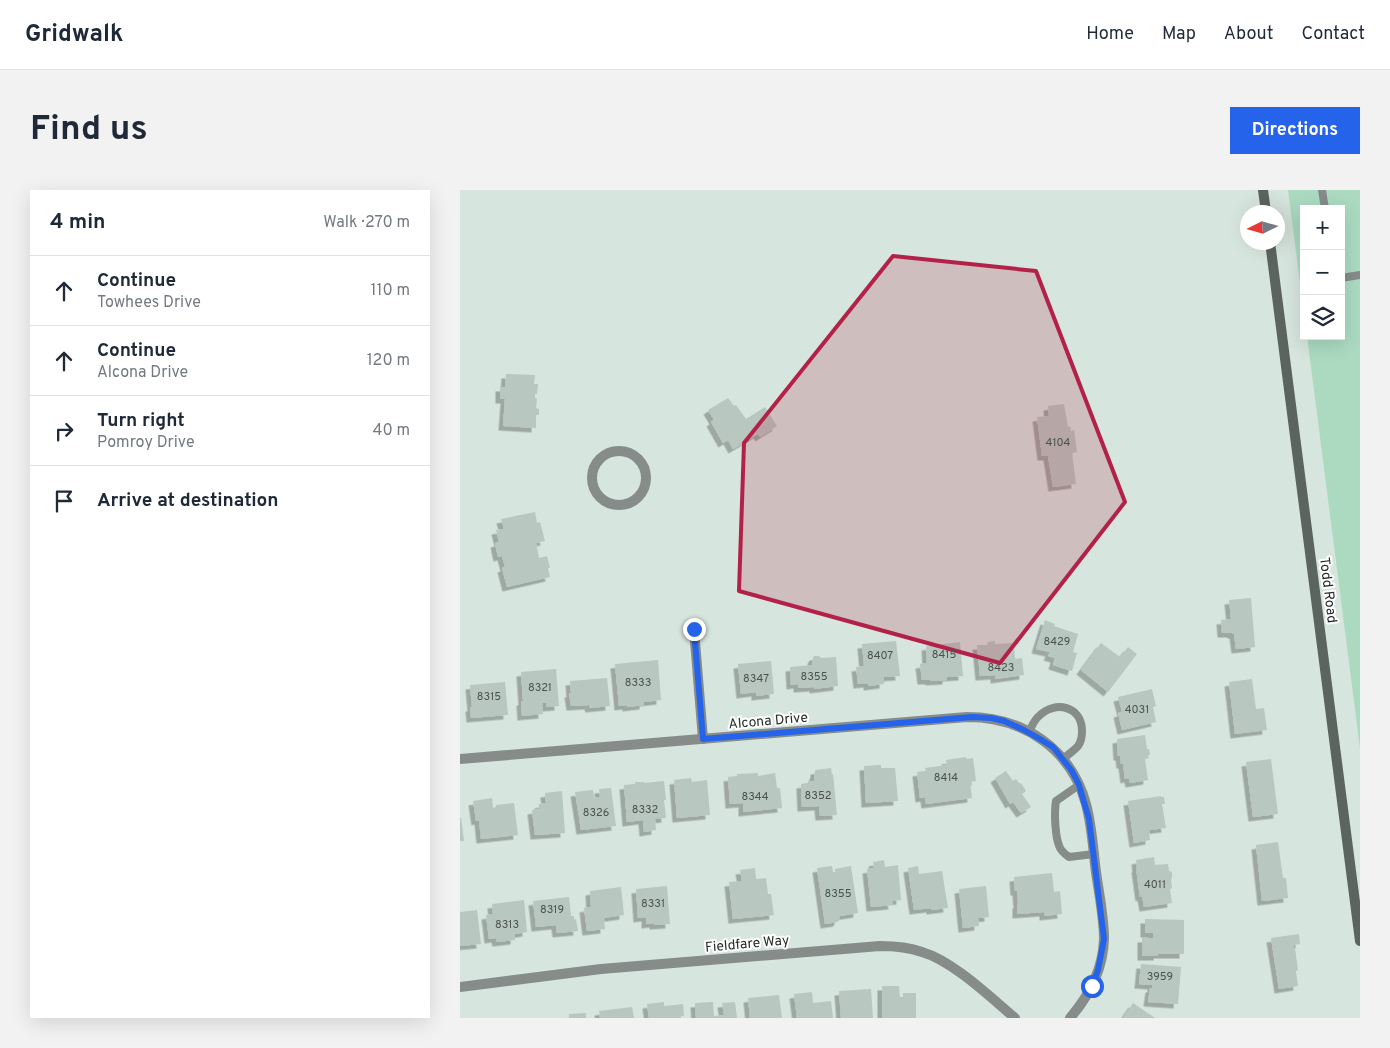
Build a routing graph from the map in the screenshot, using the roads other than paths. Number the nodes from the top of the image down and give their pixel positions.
1 (1265, 190) edge
2 (1322, 190) edge
3 (1266, 205) edge
4 (1324, 205) edge
5 (1271, 250) edge
6 (1360, 276) edge
7 (1345, 278) edge
8 (646, 476) joint
9 (694, 629) dead end
10 (1029, 732) junction
11 (703, 739) junction
12 (460, 759) edge
13 (1063, 759) junction
14 (1079, 785) junction
15 (1094, 854) junction
16 (1360, 941) edge
17 (460, 987) edge
18 (1016, 1018) edge
19 (1070, 1018) edge

1 - 3 street
2 - 4 lane
5 - 16 street, Todd Road
6 - 7 lane
8 - 8 street
9 - 11 street
10 - 11 street, Alcona Drive
10 - 13 street, Alcona Drive
10 - 13 lane
11 - 12 street, Alcona Drive
13 - 14 street, Alcona Drive
14 - 15 street, Alcona Drive
14 - 15 lane
15 - 19 street, Alcona Drive
17 - 18 street, Fieldfare Way

